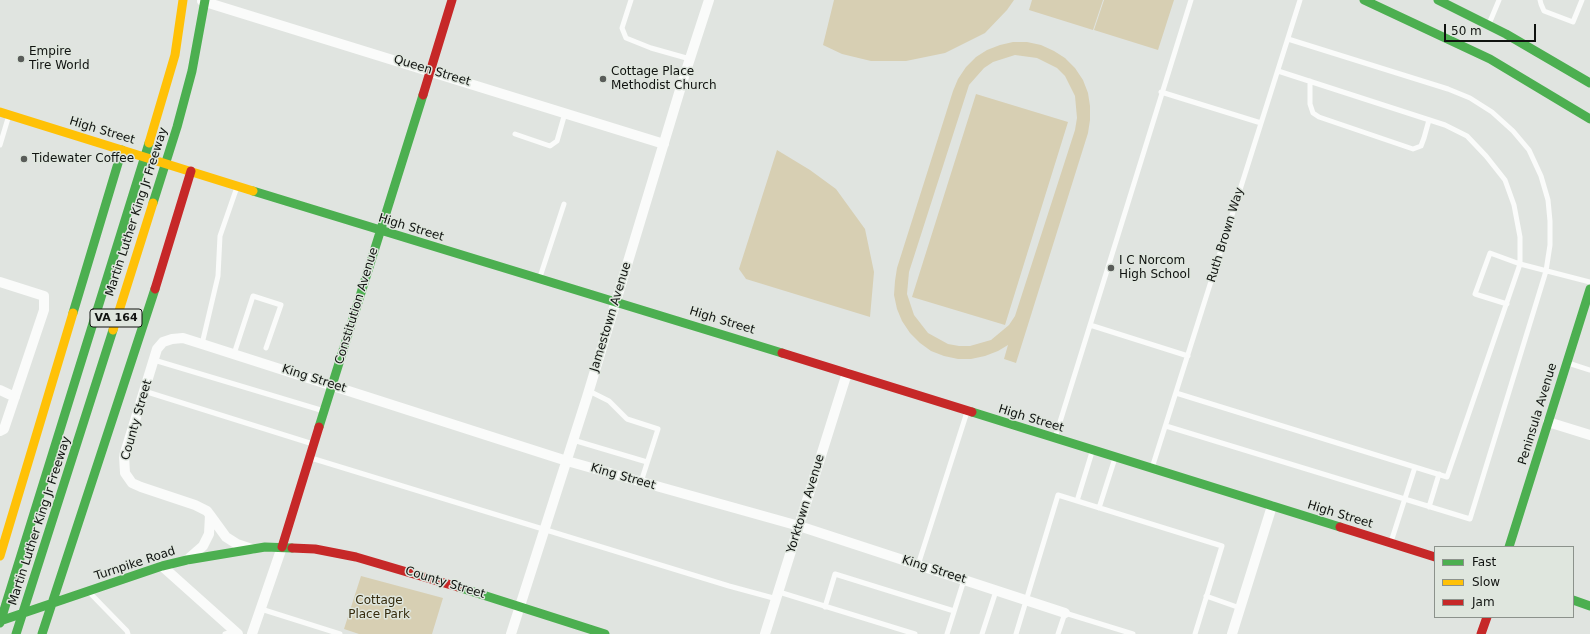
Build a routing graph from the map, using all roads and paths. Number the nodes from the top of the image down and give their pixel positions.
1 (183, 0) edge
2 (199, 0) edge
3 (205, 0) edge
4 (452, 0) edge
5 (631, 0) edge
6 (707, 0) edge
7 (1191, 0) edge
8 (1300, 0) edge
9 (1364, 0) edge
10 (1438, 0) edge
11 (1499, 0) edge
12 (1540, 0) edge
13 (1582, 0) edge
14 (1488, 25) junction
15 (1288, 39) junction
16 (690, 59) junction
17 (430, 71) junction
18 (1278, 71) junction
19 (1310, 81) junction
20 (1590, 83) edge
21 (1161, 92) junction
22 (4, 113) edge
23 (566, 114) junction
24 (1590, 119) edge
25 (1429, 120) junction
26 (1261, 122) junction
27 (515, 134) dead end
28 (664, 144) junction
29 (0, 145) edge
30 (122, 150) junction
31 (191, 171) junction
32 (237, 186) junction
33 (564, 204) dead end
34 (380, 231) junction
35 (1520, 264) junction
36 (1546, 271) junction
37 (540, 278) junction
38 (0, 282) edge
39 (1590, 282) edge
40 (1590, 289) edge
41 (616, 301) junction
42 (1507, 304) junction
43 (1090, 325) junction
44 (183, 338) joint
45 (202, 344) junction
46 (266, 348) dead end
47 (234, 354) junction
48 (1188, 356) junction
49 (154, 360) junction
50 (1567, 363) junction
51 (1590, 370) edge
52 (847, 373) junction
53 (333, 385) junction
54 (0, 390) edge
55 (144, 391) junction
56 (589, 391) junction
57 (1176, 393) junction
58 (15, 397) junction
59 (324, 411) junction
60 (967, 411) junction
61 (1548, 422) junction
62 (1166, 426) junction
63 (0, 431) edge
64 (1590, 435) edge
65 (1055, 439) junction
66 (574, 440) junction
67 (314, 444) junction
68 (1092, 451) junction
69 (310, 457) junction
70 (1115, 458) junction
71 (566, 461) junction
72 (647, 462) junction
73 (1415, 467) junction
74 (1152, 469) junction
75 (1439, 474) junction
76 (641, 482) junction
77 (1405, 500) junction
78 (1077, 501) junction
79 (1272, 506) junction
80 (1429, 507) junction
81 (1098, 508) junction
82 (210, 515) junction
83 (799, 526) junction
84 (544, 529) junction
85 (1391, 543) junction
86 (1509, 546) edge
87 (282, 547) junction
88 (252, 549) junction
89 (0, 556) edge
90 (1434, 557) edge
91 (187, 560) junction
92 (918, 565) junction
93 (162, 566) junction
94 (964, 580) junction
95 (996, 591) junction
96 (89, 592) junction
97 (778, 596) junction
98 (1206, 596) junction
99 (1026, 600) junction
100 (1574, 600) edge
101 (0, 604) edge
102 (520, 606) junction
103 (825, 606) junction
104 (1590, 606) edge
105 (1240, 608) junction
106 (260, 609) junction
107 (954, 611) junction
108 (1065, 613) junction
109 (14, 616) junction
110 (1487, 618) edge
111 (0, 622) edge
112 (237, 632) edge
113 (16, 634) edge
114 (42, 634) edge
115 (128, 634) edge
116 (225, 634) edge
117 (252, 634) edge
118 (340, 634) edge
119 (511, 634) edge
120 (604, 634) edge
121 (765, 634) edge
122 (915, 634) edge
123 (946, 634) edge
124 (982, 634) edge
125 (1016, 634) edge
126 (1058, 634) edge
127 (1133, 634) edge
128 (1195, 634) edge
129 (1232, 634) edge
130 (1481, 634) edge

1 - 111 main road, Martin Luther King Jr Freeway / VA 164
2 - 17 street, Queen Street
3 - 113 main road, Martin Luther King Jr Freeway / VA 164
4 - 17 main road, Constitution Avenue
5 - 16 lane
6 - 16 street, Jamestown Avenue
7 - 21 lane
8 - 15 lane, Ruth Brown Way
9 - 24 main road
10 - 14 main road
11 - 14 lane
12 - 13 lane
14 - 20 main road
15 - 18 lane, Ruth Brown Way
15 - 36 lane
16 - 28 street, Jamestown Avenue
17 - 23 street, Queen Street
17 - 34 main road, Constitution Avenue
18 - 19 lane
18 - 26 lane, Ruth Brown Way
19 - 25 lane
19 - 25 lane
21 - 26 lane
21 - 43 lane
22 - 29 lane
22 - 30 main road, High Street
23 - 27 lane
23 - 28 street, Queen Street
25 - 35 lane
26 - 48 lane, Ruth Brown Way
28 - 41 street, Jamestown Avenue
30 - 31 main road, High Street
30 - 89 main road
31 - 32 main road, High Street
31 - 114 main road
32 - 34 main road, High Street
32 - 45 lane
33 - 37 lane
34 - 37 main road, High Street
34 - 53 main road, Constitution Avenue
35 - 36 lane
35 - 42 lane
35 - 42 lane
36 - 39 lane
36 - 80 lane
37 - 41 main road, High Street
38 - 58 street
40 - 50 main road, Peninsula Avenue
41 - 52 main road, High Street
41 - 56 street, Jamestown Avenue
42 - 75 lane
43 - 48 lane
43 - 65 lane
44 - 45 street, King Street
44 - 49 street, County Street
45 - 47 street, King Street
46 - 47 lane
47 - 53 street, King Street
48 - 57 lane, Ruth Brown Way
49 - 55 street, County Street
49 - 59 lane
50 - 51 lane
50 - 61 main road, Peninsula Avenue
52 - 60 main road, High Street
52 - 83 street, Yorktown Avenue
53 - 59 main road, Constitution Avenue
53 - 71 street, King Street
54 - 58 street
55 - 67 lane
55 - 82 street, County Street
56 - 66 street, Jamestown Avenue
56 - 72 lane
57 - 62 lane, Ruth Brown Way
57 - 73 lane
58 - 63 street
59 - 67 main road, Constitution Avenue
60 - 65 main road, High Street
60 - 92 lane
61 - 64 street
61 - 86 main road, Peninsula Avenue
62 - 74 lane, Ruth Brown Way
62 - 77 lane
65 - 68 main road, High Street
66 - 71 street, Jamestown Avenue
66 - 72 lane
67 - 69 main road, Constitution Avenue
68 - 70 main road, High Street
68 - 78 lane
69 - 84 lane
69 - 87 main road, Constitution Avenue
70 - 74 main road, High Street
70 - 81 lane
71 - 76 street, King Street
71 - 84 street, Jamestown Avenue
72 - 76 lane
73 - 75 lane
73 - 77 lane
74 - 79 main road, High Street
75 - 80 lane
76 - 83 street, King Street
77 - 80 lane
77 - 85 lane
78 - 81 lane
78 - 99 lane
79 - 85 main road, High Street
79 - 105 street
81 - 98 lane
82 - 88 street, County Street
82 - 91 street
83 - 92 street, King Street
83 - 97 street, Yorktown Avenue
84 - 97 lane
84 - 102 street, Jamestown Avenue
85 - 90 main road, High Street
87 - 88 main road, Turnpike Road
87 - 102 main road, County Street
87 - 106 street, Constitution Avenue
88 - 91 main road, Turnpike Road
91 - 93 main road, Turnpike Road
92 - 94 street, King Street
93 - 96 main road, Turnpike Road
93 - 112 street
94 - 95 street, King Street
94 - 107 lane
95 - 99 street, King Street
95 - 124 lane
96 - 109 main road, Turnpike Road
96 - 115 lane
97 - 103 lane
97 - 121 street, Yorktown Avenue
98 - 105 lane
98 - 128 lane
99 - 108 street, King Street
99 - 125 lane
100 - 104 main road
101 - 109 street
102 - 119 street, Jamestown Avenue
102 - 120 main road, County Street
103 - 107 lane
103 - 122 lane
105 - 129 street
106 - 117 street, Constitution Avenue
106 - 118 lane
107 - 123 lane
108 - 126 lane
108 - 127 lane
109 - 111 main road, Turnpike Road
110 - 130 main road
112 - 116 lane

